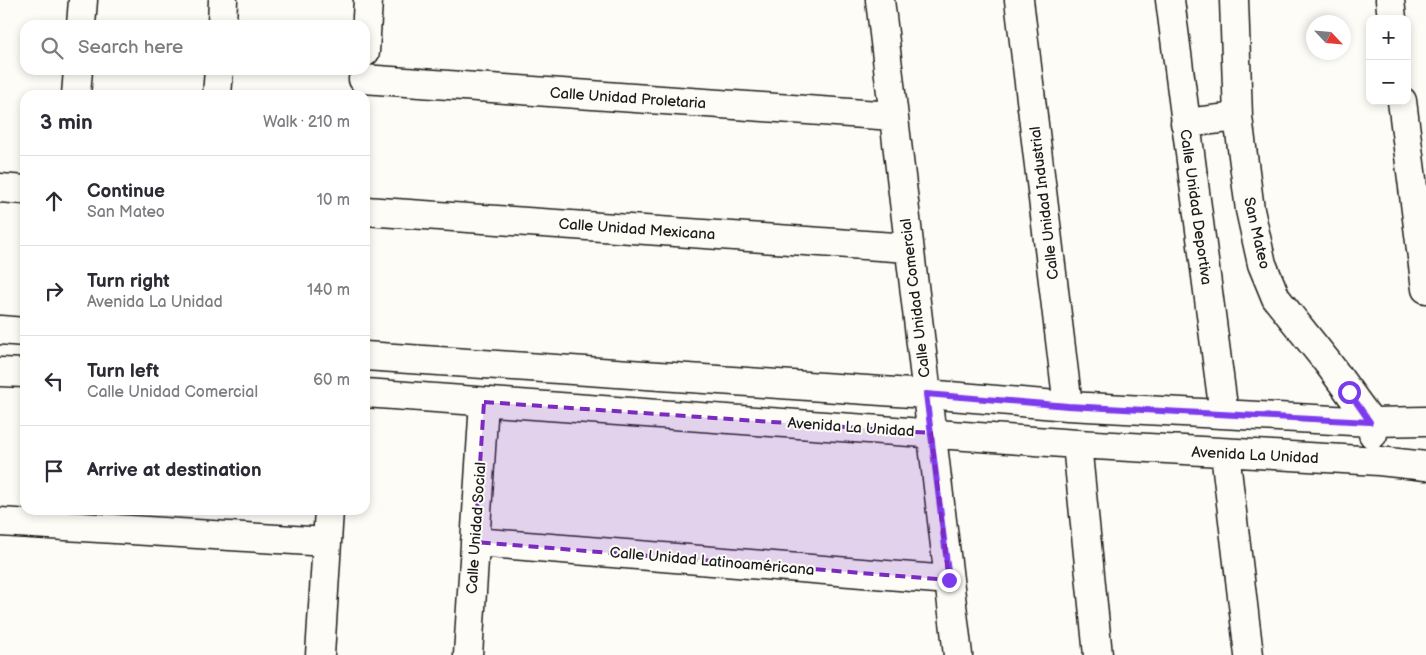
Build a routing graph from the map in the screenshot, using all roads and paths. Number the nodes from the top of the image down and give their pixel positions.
1 (82, 0) edge
2 (223, 0) edge
3 (368, 0) edge
4 (880, 0) edge
5 (1020, 0) edge
6 (1170, 0) edge
7 (1234, 0) edge
8 (1390, 0) edge
9 (1392, 15) edge
10 (81, 20) edge
11 (222, 20) edge
12 (367, 20) edge
13 (78, 75) edge
14 (219, 75) edge
15 (363, 81) edge
16 (76, 90) edge
17 (217, 90) edge
18 (1403, 105) edge
19 (894, 116) junction
20 (1238, 117) junction
21 (1185, 123) junction
22 (0, 188) edge
23 (20, 190) edge
24 (370, 210) edge
25 (909, 248) junction
26 (1426, 289) edge
27 (0, 330) edge
28 (20, 332) edge
29 (370, 356) edge
30 (0, 372) edge
31 (20, 373) edge
32 (370, 393) edge
33 (926, 394) junction
34 (484, 402) junction
35 (1068, 406) junction
36 (1224, 414) junction
37 (1426, 421) edge
38 (1370, 422) junction
39 (931, 433) junction
40 (1077, 444) junction
41 (1225, 453) junction
42 (1379, 461) junction
43 (1426, 466) edge
44 (329, 515) edge
45 (0, 522) edge
46 (327, 542) junction
47 (475, 542) junction
48 (949, 580) junction
49 (320, 655) edge
50 (468, 655) edge
51 (958, 655) edge
52 (1098, 655) edge
53 (1249, 655) edge

1 - 10 main road
2 - 11 main road
3 - 12 main road
4 - 19 main road, Calle Unidad Comercial
5 - 35 main road, Calle Unidad Industrial
6 - 21 main road, Calle Unidad Deportiva
7 - 20 main road, San Mateo
8 - 9 main road
13 - 16 main road
14 - 17 main road
15 - 19 main road, Calle Unidad Proletaria
18 - 26 main road
19 - 25 main road, Calle Unidad Comercial
20 - 21 main road
20 - 38 main road, San Mateo
21 - 36 main road, Calle Unidad Deportiva
22 - 23 main road
24 - 25 main road, Calle Unidad Mexicana
25 - 33 main road, Calle Unidad Comercial
27 - 28 main road
29 - 33 main road
30 - 31 main road
32 - 34 main road, Avenida La Unidad
33 - 35 main road
33 - 39 main road, Calle Unidad Comercial
34 - 39 main road, Avenida La Unidad
34 - 47 main road, Calle Unidad Social
35 - 36 main road
36 - 38 main road
37 - 38 main road
38 - 42 main road, San Mateo
39 - 40 main road, Avenida La Unidad
39 - 48 main road, Calle Unidad Comercial
40 - 41 main road, Avenida La Unidad
40 - 52 main road
41 - 42 main road, Avenida La Unidad
41 - 53 main road
42 - 43 main road, Avenida La Unidad
44 - 46 main road
45 - 46 main road
46 - 49 main road
47 - 48 main road, Calle Unidad Latinoaméricana
47 - 50 main road, Calle Unidad Social
48 - 51 main road, Calle Unidad Comercial

